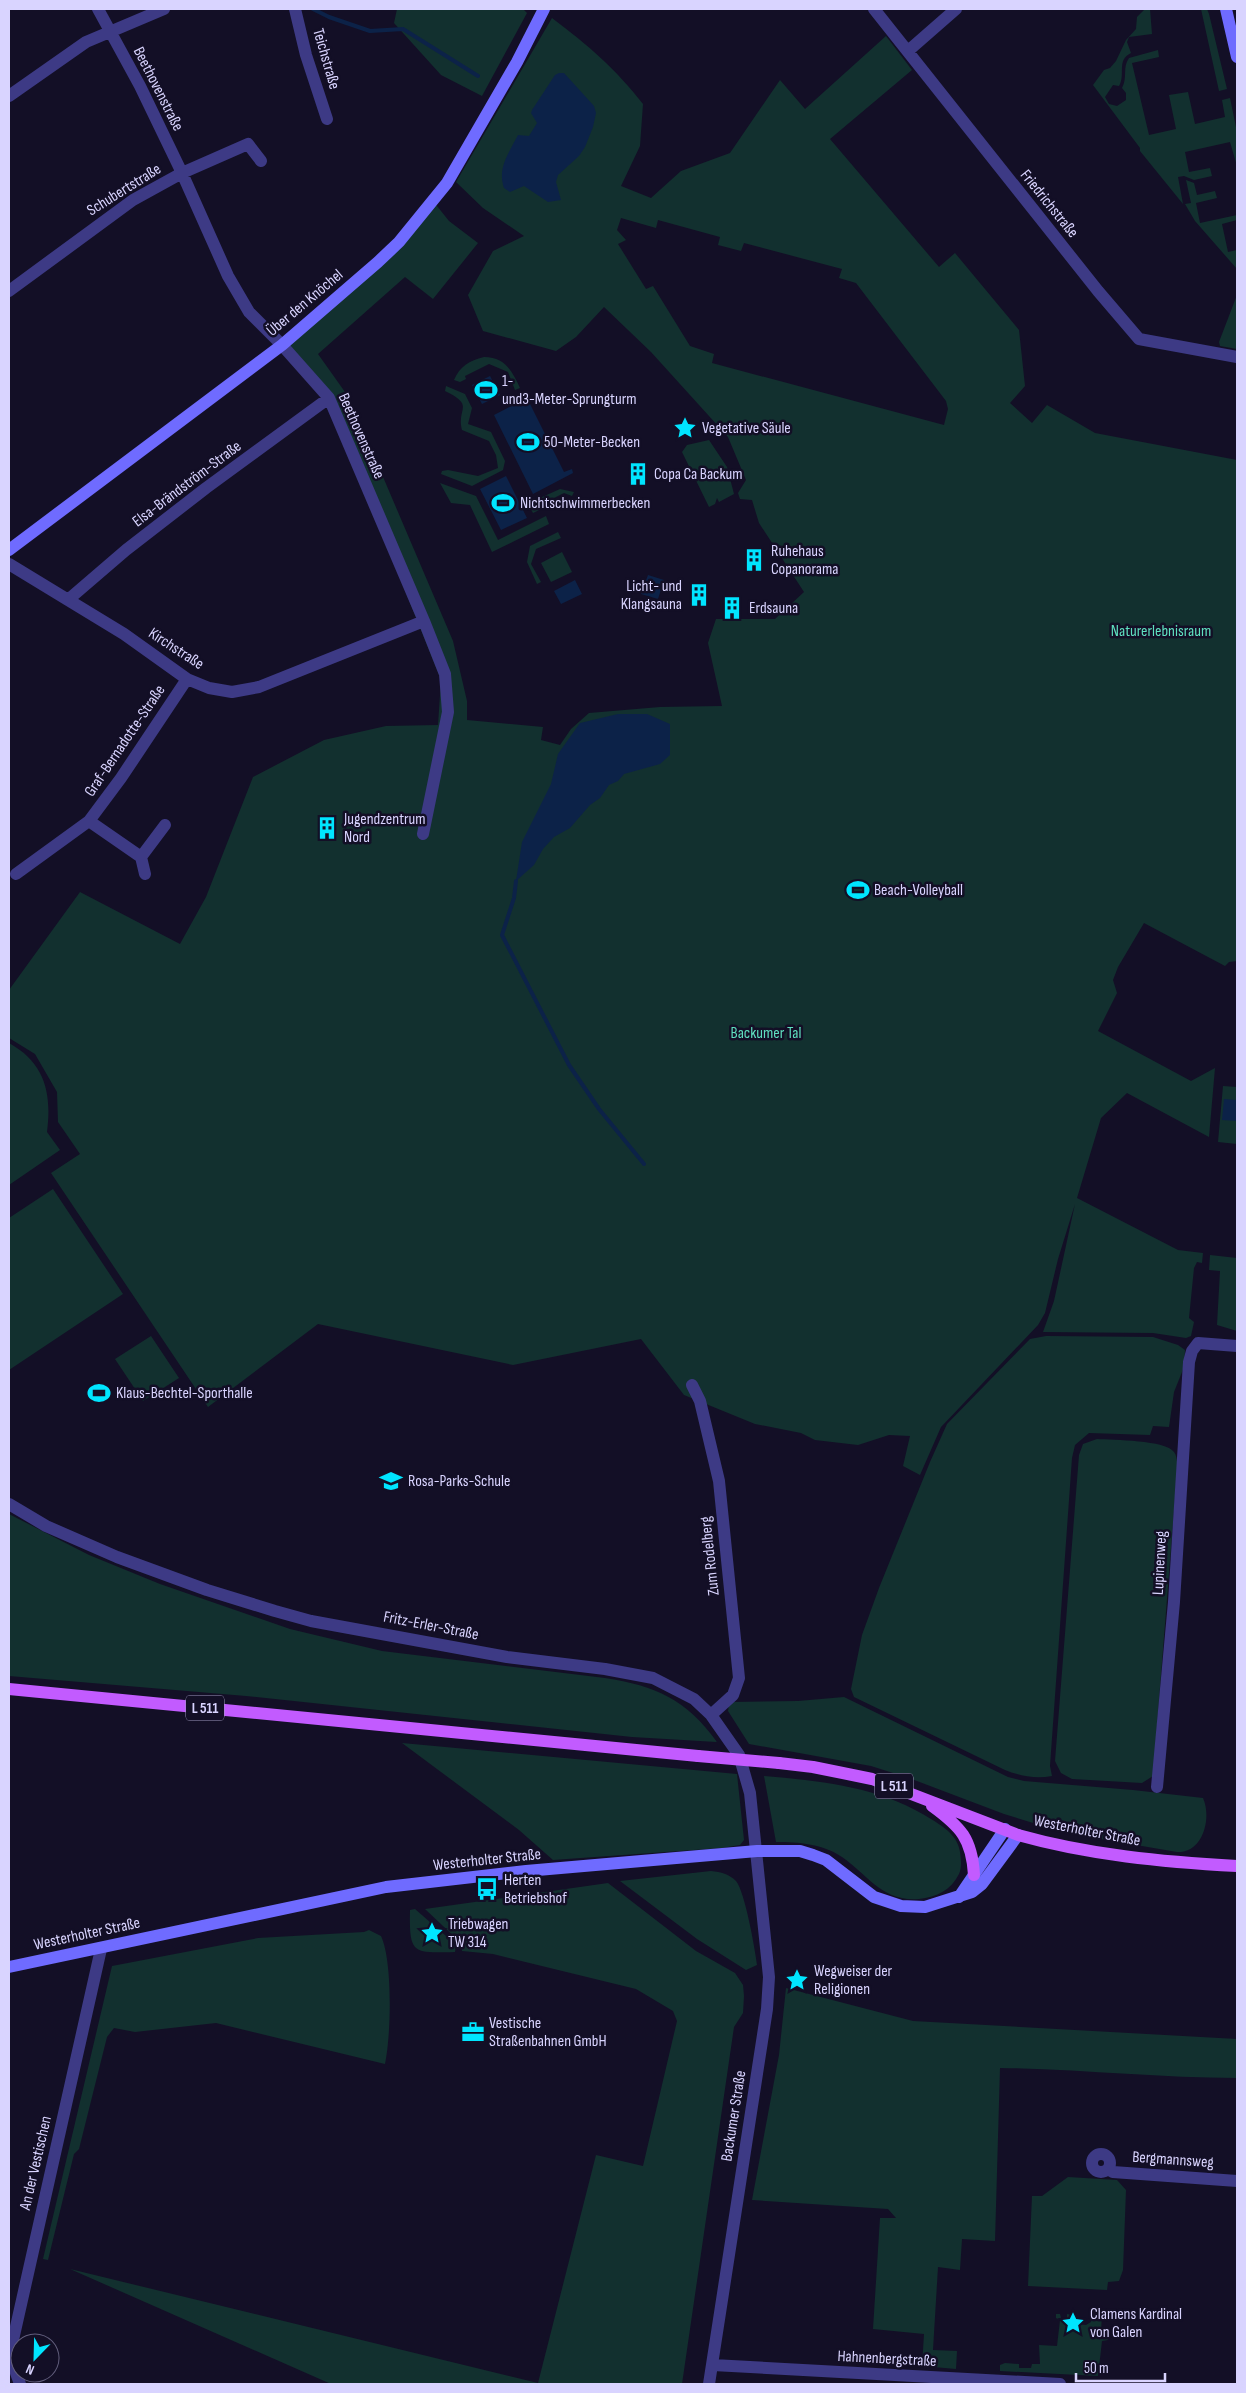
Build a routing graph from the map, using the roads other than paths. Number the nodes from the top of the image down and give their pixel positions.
1 (98, 9) edge
2 (164, 9) edge
3 (295, 9) edge
4 (874, 9) edge
5 (956, 9) edge
6 (1226, 9) edge
7 (539, 10) edge
8 (110, 33) junction
9 (908, 51) junction
10 (1237, 57) edge
11 (9, 96) edge
12 (327, 119) dead end
13 (261, 161) dead end
14 (182, 173) junction
15 (9, 291) edge
16 (282, 345) junction
17 (1237, 357) edge
18 (329, 398) junction
19 (9, 550) edge
20 (9, 564) edge
21 (69, 599) junction
22 (424, 621) junction
23 (187, 679) junction
24 (89, 821) junction
25 (165, 825) dead end
26 (424, 834) dead end
27 (141, 857) junction
28 (16, 874) dead end
29 (145, 874) dead end
30 (1237, 1346) edge
31 (692, 1385) dead end
32 (9, 1504) edge
33 (9, 1689) edge
34 (711, 1715) junction
35 (1156, 1786) dead end
36 (916, 1794) junction
37 (1005, 1829) junction
38 (1018, 1834) junction
39 (757, 1851) junction
40 (1237, 1866) edge
41 (974, 1875) junction
42 (959, 1898) junction
43 (101, 1949) junction
44 (9, 1967) edge
45 (1108, 2169) dead end
46 (1237, 2181) edge
47 (713, 2365) junction
48 (971, 2382) edge
49 (20, 2384) edge
50 (709, 2384) edge
51 (1060, 2384) edge

1 - 8 street, Beethovenstraße
2 - 8 street
3 - 12 street, Teichstraße
4 - 9 street, Friedrichstraße
5 - 9 street
6 - 10 street
7 - 16 street, Über den Knöchel
8 - 11 street
8 - 14 street, Beethovenstraße
9 - 17 street, Friedrichstraße
13 - 14 street, Schubertstraße
14 - 15 street, Schubertstraße
14 - 16 street, Beethovenstraße
16 - 18 street, Beethovenstraße
16 - 19 street, Über den Knöchel
18 - 21 street, Elsa-Brändström-Straße
18 - 22 street, Beethovenstraße
20 - 21 street, Kirchstraße
21 - 23 street, Kirchstraße
22 - 23 street, Kirchstraße
22 - 26 street, Beethovenstraße
23 - 24 street, Graf-Bernadotte-Straße
24 - 27 street, Graf-Bernadotte-Straße
24 - 28 street, Graf-Bernadotte-Straße
25 - 27 street
27 - 29 street
30 - 35 street, Lupinenweg
31 - 34 street, Zum Rodelberg
32 - 34 street, Fritz-Erler-Straße
33 - 36 main road, L 511, bridge
34 - 39 street, Fritz-Erler-Straße
36 - 37 main road, L 511
36 - 41 main road
37 - 38 main road, L 511
37 - 41 street
38 - 40 main road, Westerholter Straße / L 511
38 - 42 street, Westerholter Straße
39 - 42 street, Westerholter Straße
39 - 43 street, Westerholter Straße
39 - 47 street, Backumer Straße
41 - 42 street
43 - 44 street, Westerholter Straße
43 - 49 street, An der Vestischen
45 - 46 street, Bergmannsweg
47 - 48 street, Hahnenbergstraße
47 - 50 street, Backumer Straße
48 - 51 street, Hahnenbergstraße

